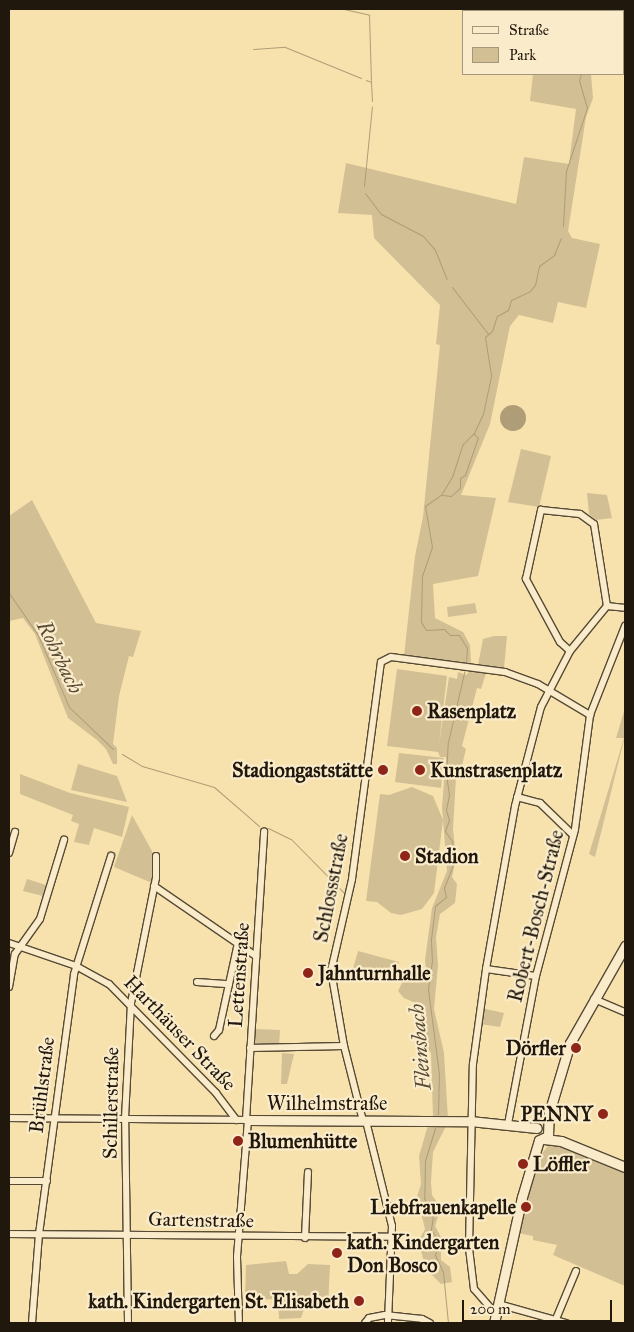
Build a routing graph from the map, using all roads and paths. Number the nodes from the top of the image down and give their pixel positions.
1 (607, 606) junction
2 (625, 608) edge
3 (625, 626) edge
4 (570, 651) junction
5 (548, 690) junction
6 (590, 715) junction
7 (517, 797) junction
8 (15, 832) dead end
9 (264, 832) dead end
10 (573, 836) junction
11 (64, 840) dead end
12 (9, 853) edge
13 (111, 856) dead end
14 (156, 856) dead end
15 (154, 886) junction
16 (9, 943) edge
17 (238, 943) junction
18 (625, 946) edge
19 (20, 947) junction
20 (256, 956) junction
21 (76, 966) junction
22 (486, 969) junction
23 (536, 976) junction
24 (197, 982) dead end
25 (229, 984) junction
26 (9, 987) edge
27 (594, 999) junction
28 (131, 1003) junction
29 (625, 1012) edge
30 (214, 1036) dead end
31 (344, 1046) junction
32 (253, 1048) junction
33 (54, 1117) junction
34 (9, 1118) edge
35 (125, 1118) junction
36 (236, 1120) junction
37 (247, 1120) junction
38 (364, 1121) junction
39 (470, 1121) junction
40 (508, 1124) junction
41 (541, 1133) junction
42 (625, 1167) edge
43 (308, 1172) dead end
44 (9, 1180) edge
45 (47, 1181) junction
46 (9, 1234) edge
47 (39, 1234) junction
48 (127, 1234) junction
49 (239, 1237) junction
50 (393, 1237) junction
51 (305, 1238) junction
52 (576, 1271) dead end
53 (496, 1308) junction
54 (389, 1315) junction
55 (556, 1319) junction
56 (32, 1323) edge
57 (128, 1323) edge
58 (239, 1323) edge
59 (364, 1323) edge
60 (388, 1323) edge
61 (430, 1323) edge
62 (494, 1323) edge
63 (566, 1323) edge

1 - 2 street
1 - 4 street
1 - 4 street
3 - 6 street, Robert-Bosch-Straße
4 - 5 street
5 - 6 street
5 - 7 street
5 - 31 street, Schlossstraße
6 - 10 street, Robert-Bosch-Straße
7 - 10 street
7 - 22 street
8 - 12 street
9 - 20 street, Lettenstraße
10 - 23 street, Robert-Bosch-Straße
11 - 19 street
13 - 21 street, Brühlstraße
14 - 15 street, Schillerstraße
15 - 17 street
15 - 28 street, Schillerstraße
16 - 19 street, Harthäuser Straße
17 - 20 street
17 - 25 street
18 - 27 street
19 - 21 street, Harthäuser Straße
19 - 26 street
20 - 32 street, Lettenstraße
21 - 28 street, Harthäuser Straße
21 - 33 street, Brühlstraße
22 - 23 street
22 - 39 street
23 - 40 street, Robert-Bosch-Straße
24 - 25 street
25 - 30 street
27 - 29 street
27 - 41 street
28 - 35 street, Schillerstraße
28 - 36 street, Harthäuser Straße
31 - 32 street
31 - 38 street, Schlossstraße
32 - 37 street, Lettenstraße
33 - 34 street
33 - 35 street
33 - 45 street, Brühlstraße
35 - 36 street
35 - 48 street, Schillerstraße
36 - 37 street
37 - 38 street, Wilhelmstraße
37 - 49 street, Lettenstraße
38 - 39 street, Wilhelmstraße
38 - 50 street, Schlossstraße
39 - 40 street, Wilhelmstraße
39 - 53 street
40 - 41 street, Wilhelmstraße
41 - 42 street, Wilhelmstraße
41 - 53 street
43 - 51 street
44 - 45 street
45 - 47 street, Brühlstraße
46 - 47 street, Gartenstraße
47 - 48 street, Gartenstraße
47 - 56 street, Brühlstraße
48 - 49 street, Gartenstraße
48 - 57 street, Schillerstraße
49 - 51 street, Gartenstraße
49 - 58 street, Lettenstraße
50 - 51 street, Gartenstraße
50 - 54 street, Schlossstraße
52 - 55 street
53 - 55 street
53 - 62 street
54 - 59 street
54 - 60 street, Schlossstraße
54 - 61 street
55 - 63 street

